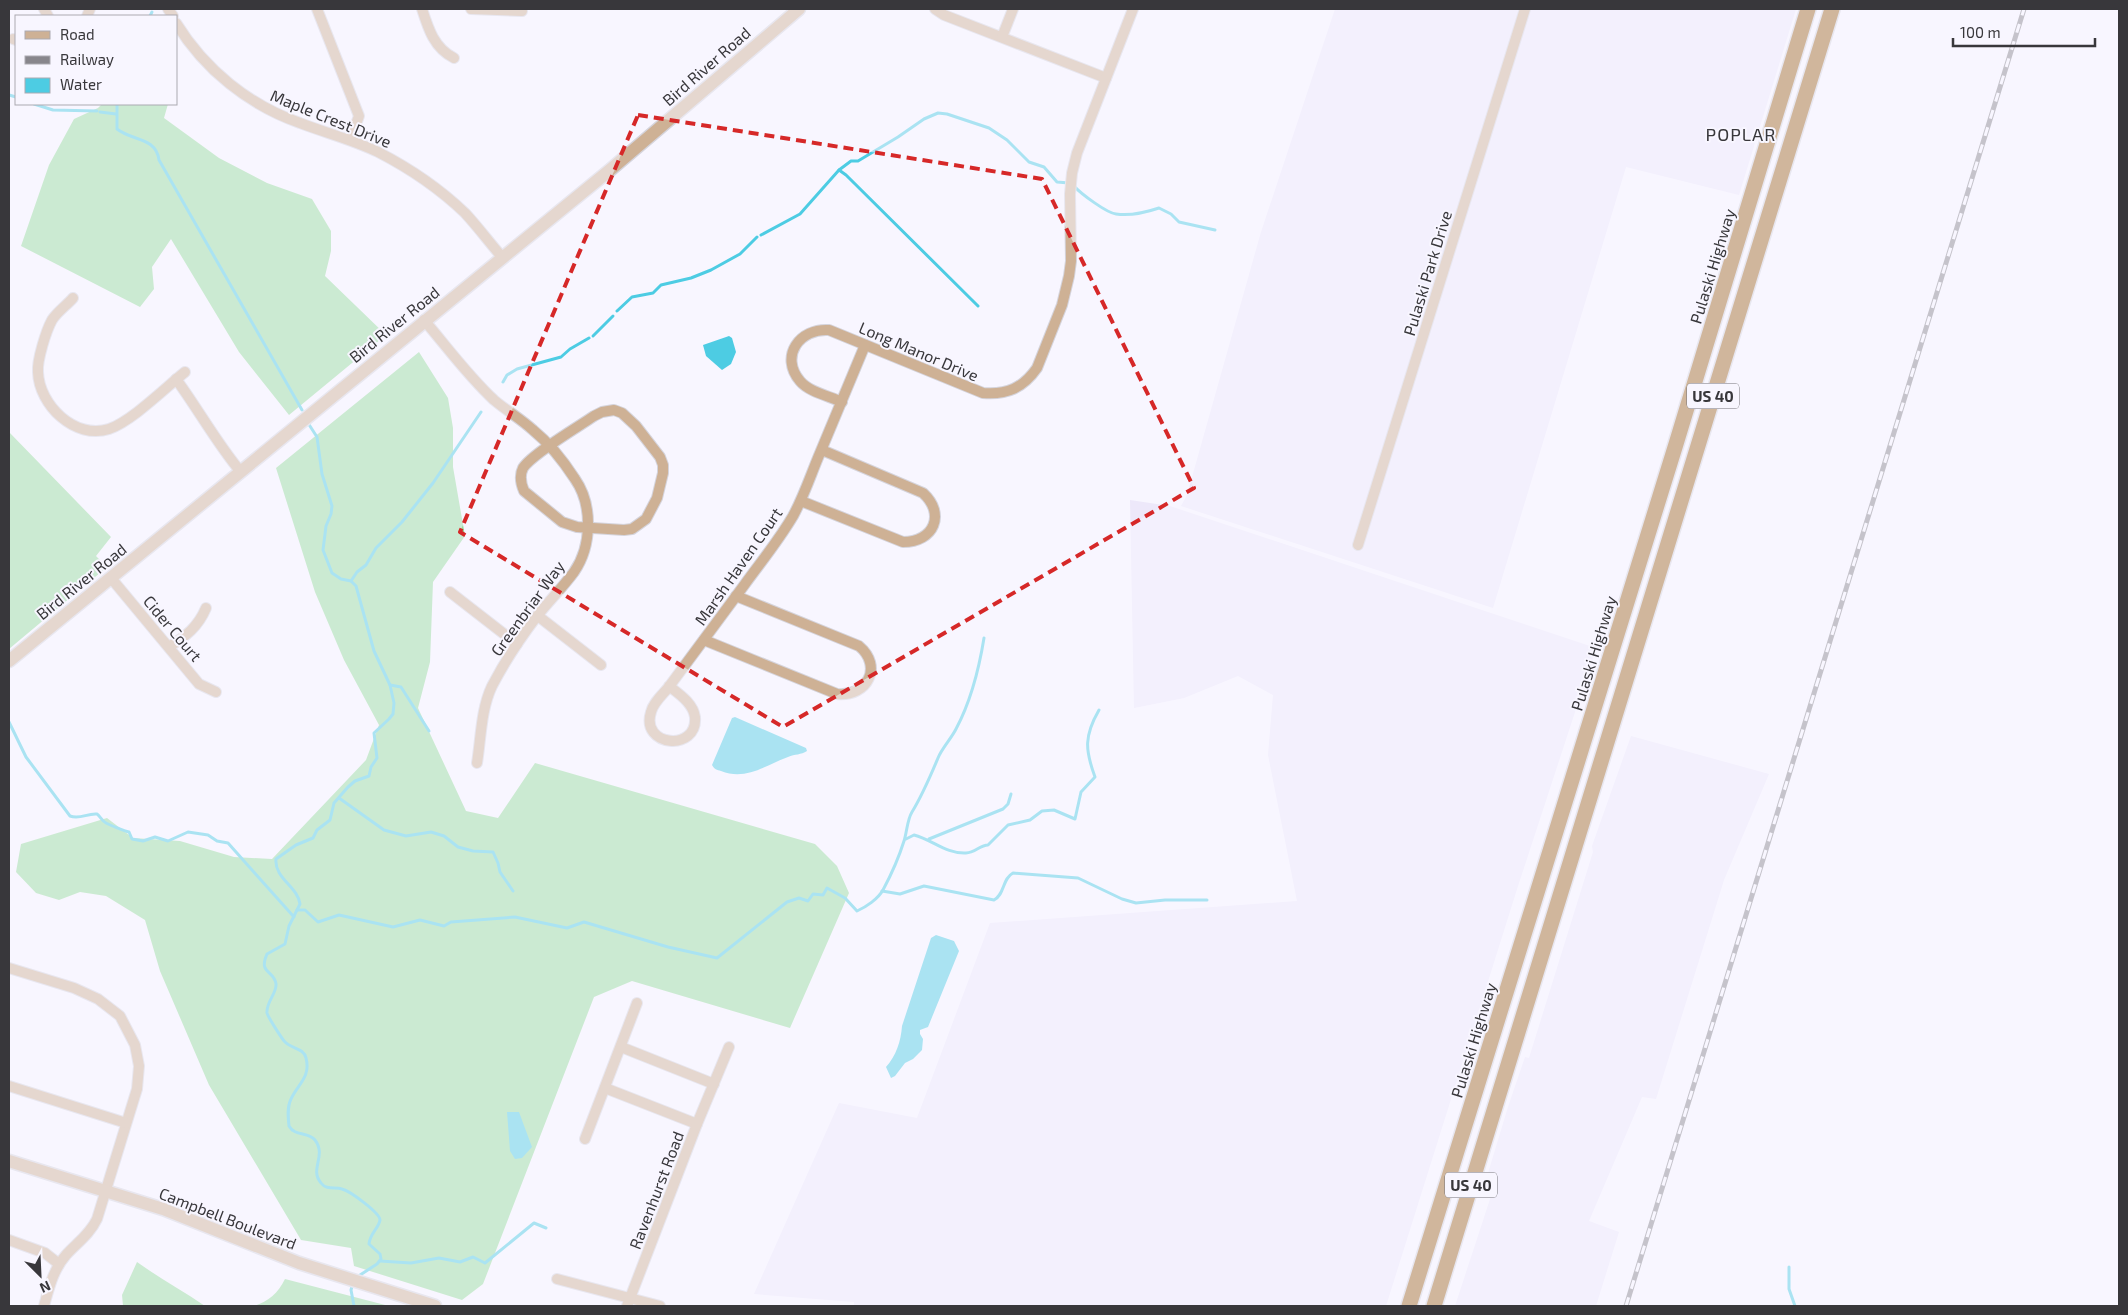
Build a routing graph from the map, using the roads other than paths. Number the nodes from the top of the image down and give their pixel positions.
1 (317, 9) edge
2 (422, 9) edge
3 (472, 9) edge
4 (798, 9) edge
5 (935, 9) edge
6 (1013, 9) edge
7 (1133, 9) edge
8 (1525, 9) edge
9 (1808, 9) edge
10 (1832, 9) edge
11 (522, 10) dead end
12 (178, 25) edge
13 (1002, 37) junction
14 (454, 58) dead end
15 (1106, 78) junction
16 (350, 140) junction
17 (502, 257) junction
18 (73, 298) dead end
19 (424, 320) junction
20 (865, 345) junction
21 (185, 372) dead end
22 (176, 379) junction
23 (842, 402) junction
24 (549, 447) junction
25 (822, 450) junction
26 (240, 471) junction
27 (800, 500) junction
28 (587, 528) junction
29 (1358, 545) dead end
30 (111, 578) junction
31 (450, 592) dead end
32 (736, 596) junction
33 (206, 608) dead end
34 (538, 616) junction
35 (704, 640) junction
36 (517, 644) junction
37 (169, 647) junction
38 (9, 661) edge
39 (602, 665) dead end
40 (669, 686) junction
41 (216, 692) dead end
42 (477, 764) dead end
43 (9, 968) edge
44 (637, 1003) dead end
45 (621, 1047) junction
46 (729, 1048) dead end
47 (714, 1084) junction
48 (9, 1086) edge
49 (606, 1088) junction
50 (126, 1123) junction
51 (697, 1124) junction
52 (585, 1139) dead end
53 (9, 1161) edge
54 (105, 1190) junction
55 (9, 1240) edge
56 (59, 1264) junction
57 (557, 1278) dead end
58 (629, 1303) edge
59 (44, 1306) edge
60 (435, 1306) edge
61 (660, 1306) edge
62 (1409, 1306) edge
63 (1434, 1306) edge

1 - 16 street
2 - 14 street
3 - 11 street
4 - 17 street, Bird River Road
5 - 13 street
6 - 13 street
7 - 15 street, Long Manor Drive
8 - 29 street, Pulaski Park Drive
9 - 62 highway, Pulaski Highway / US 40
10 - 63 highway, US 40
12 - 16 street, Maple Crest Drive
13 - 15 street
15 - 20 street, Long Manor Drive
16 - 17 street, Maple Crest Drive
17 - 19 street, Bird River Road
18 - 22 street
19 - 24 street, Greenbriar Way
19 - 26 street, Bird River Road
20 - 23 street, Marsh Haven Court
20 - 23 street, Long Manor Drive
21 - 22 street
22 - 26 street
23 - 25 street, Marsh Haven Court
24 - 28 street, Greenbriar Way
24 - 28 street
24 - 28 street
25 - 27 street, Marsh Haven Court
25 - 27 street
26 - 30 street, Bird River Road
27 - 32 street, Marsh Haven Court
28 - 34 street, Greenbriar Way
30 - 37 street, Cider Court
30 - 38 street, Bird River Road
31 - 36 street
32 - 35 street, Marsh Haven Court
32 - 35 street
33 - 37 street
34 - 36 street, Greenbriar Way
34 - 39 street
35 - 40 street, Marsh Haven Court
36 - 42 street, Greenbriar Way
37 - 41 street, Cider Court
40 - 40 street, Marsh Haven Court
43 - 50 street
44 - 45 street
45 - 47 street
45 - 49 street
46 - 47 street, Ravenhurst Road
47 - 51 street, Ravenhurst Road
48 - 50 street
49 - 51 street
49 - 52 street
50 - 54 street
51 - 58 street, Ravenhurst Road
53 - 54 street, Campbell Boulevard
54 - 56 street
54 - 60 street, Campbell Boulevard
55 - 56 street
56 - 59 street
57 - 58 street
58 - 61 street

